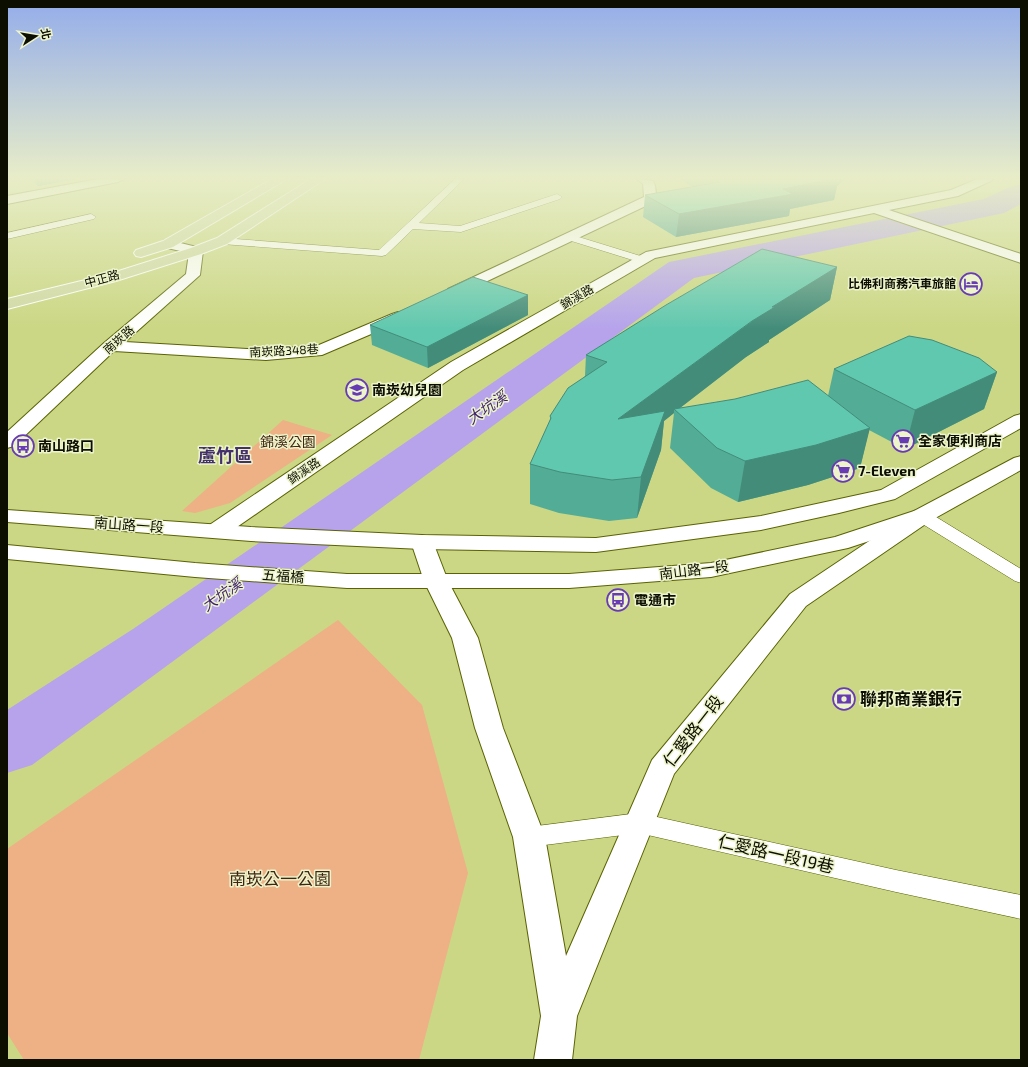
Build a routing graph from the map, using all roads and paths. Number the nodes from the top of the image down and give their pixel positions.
1 (39, 229) edge
2 (194, 229) edge
3 (241, 229) edge
4 (409, 229) edge
5 (586, 229) edge
6 (774, 229) edge
7 (932, 229) edge
8 (7, 236) edge
9 (569, 237) junction
10 (222, 241) junction
11 (168, 244) junction
12 (196, 251) junction
13 (126, 259) dead end
14 (1021, 259) edge
15 (643, 260) junction
16 (443, 297) edge
17 (7, 304) edge
18 (412, 311) edge
19 (110, 346) junction
20 (1021, 420) edge
21 (7, 442) edge
22 (1021, 462) edge
23 (7, 516) edge
24 (922, 516) junction
25 (216, 531) junction
26 (422, 542) junction
27 (7, 552) edge
28 (1021, 577) edge
29 (347, 581) joint
30 (436, 581) junction
31 (639, 823) junction
32 (529, 837) junction
33 (1021, 907) edge
34 (559, 1016) junction
35 (553, 1060) edge

1 - 8 lane
2 - 11 main road, 中正路
3 - 10 main road, 中正路
4 - 10 lane
5 - 9 street
6 - 15 street, 錦溪路
7 - 14 street
9 - 15 lane
9 - 16 street
10 - 12 main road, 中正路
11 - 12 street
11 - 13 main road, 中正路
12 - 17 main road, 中正路
12 - 19 street, 南崁路
15 - 25 street, 錦溪路
18 - 19 street, 南崁路348巷
19 - 21 street, 南崁路
20 - 26 street
22 - 24 street, 南山路一段
23 - 25 street, 南山路一段
24 - 28 lane
24 - 30 street, 南山路一段
24 - 31 street, 仁愛路一段
25 - 26 street, 南山路一段
26 - 30 street, 仁愛路一段
27 - 29 street, 五福橋
29 - 30 street, 南山路一段
30 - 32 street, 仁愛路一段
31 - 32 lane, 仁愛路一段19巷
31 - 33 lane, 仁愛路一段19巷
31 - 34 street, 仁愛路一段
32 - 34 street, 仁愛路一段
34 - 35 street, 仁愛路一段

